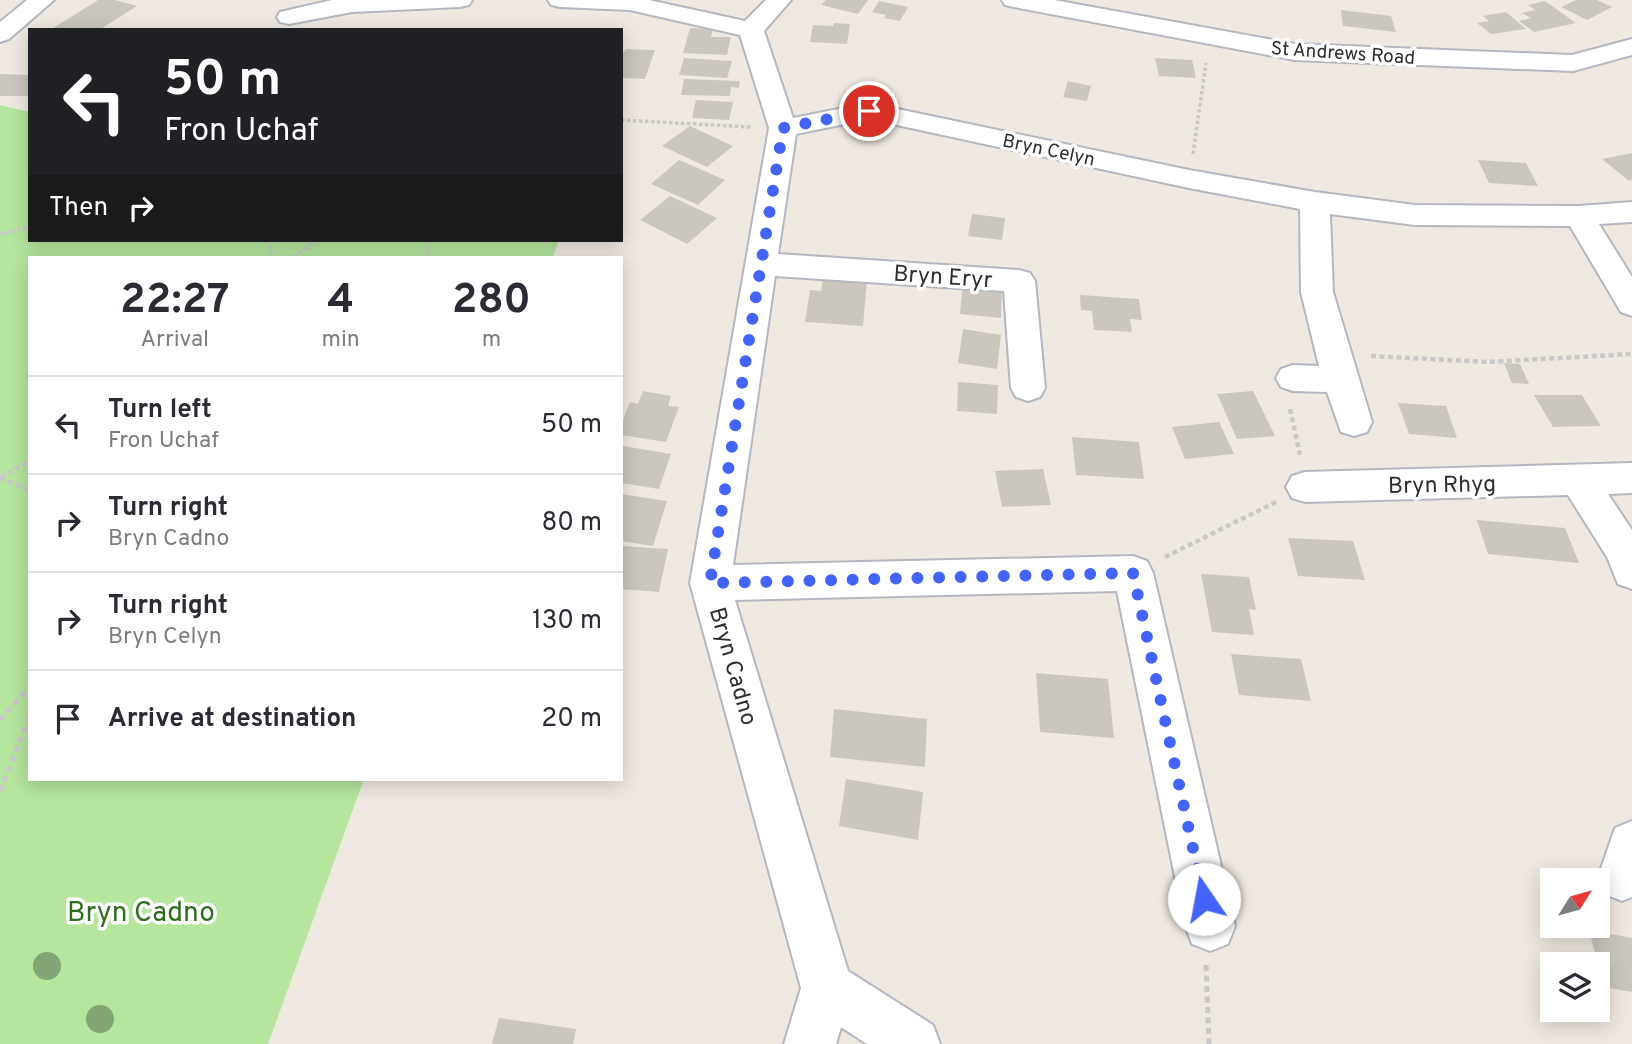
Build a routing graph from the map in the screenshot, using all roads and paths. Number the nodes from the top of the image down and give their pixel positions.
1 (9, 0) edge
2 (42, 0) edge
3 (460, 0) edge
4 (560, 0) edge
5 (779, 0) edge
6 (1014, 0) edge
7 (0, 8) edge
8 (289, 17) dead end
9 (751, 30) junction
10 (0, 34) edge
11 (1210, 36) junction
12 (1632, 47) edge
13 (623, 120) edge
14 (783, 128) junction
15 (1189, 179) junction
16 (1315, 202) junction
17 (1632, 212) edge
18 (1579, 216) junction
19 (28, 227) edge
20 (0, 234) edge
21 (313, 242) edge
22 (295, 256) edge
23 (760, 264) junction
24 (1632, 304) edge
25 (1632, 354) edge
26 (1336, 366) junction
27 (1293, 378) joint
28 (1028, 388) dead end
29 (1354, 422) dead end
30 (28, 462) edge
31 (0, 477) edge
32 (1632, 478) edge
33 (1580, 482) junction
34 (1309, 487) junction
35 (28, 489) edge
36 (1632, 572) edge
37 (1133, 573) junction
38 (710, 583) junction
39 (28, 688) edge
40 (0, 720) edge
41 (28, 720) edge
42 (0, 791) edge
43 (1210, 926) joint
44 (827, 988) junction
45 (810, 1044) edge
46 (914, 1044) edge
47 (1209, 1044) edge

1 - 7 street
2 - 10 street
3 - 8 street
4 - 9 street
5 - 9 street
6 - 11 street, St Andrews Road
9 - 14 street, Bryn Cadno
11 - 12 street, St Andrews Road
11 - 15 path
13 - 14 path
14 - 15 street, Bryn Celyn
14 - 23 street, Bryn Cadno
15 - 16 street, Bryn Celyn
16 - 18 street, Bryn Celyn
16 - 26 street
17 - 18 street, Bryn Celyn
18 - 24 street
19 - 20 path
21 - 22 path
23 - 28 street, Bryn Eryr
23 - 38 street, Bryn Cadno
25 - 26 path
26 - 27 street
26 - 29 street
27 - 34 path
30 - 31 path
31 - 35 path
32 - 33 street, Bryn Rhyg
33 - 34 street, Bryn Rhyg
33 - 36 street
34 - 37 path
37 - 38 street
37 - 43 street
38 - 44 street, Bryn Cadno
39 - 40 path
41 - 42 path
43 - 47 path
44 - 45 street
44 - 46 street

